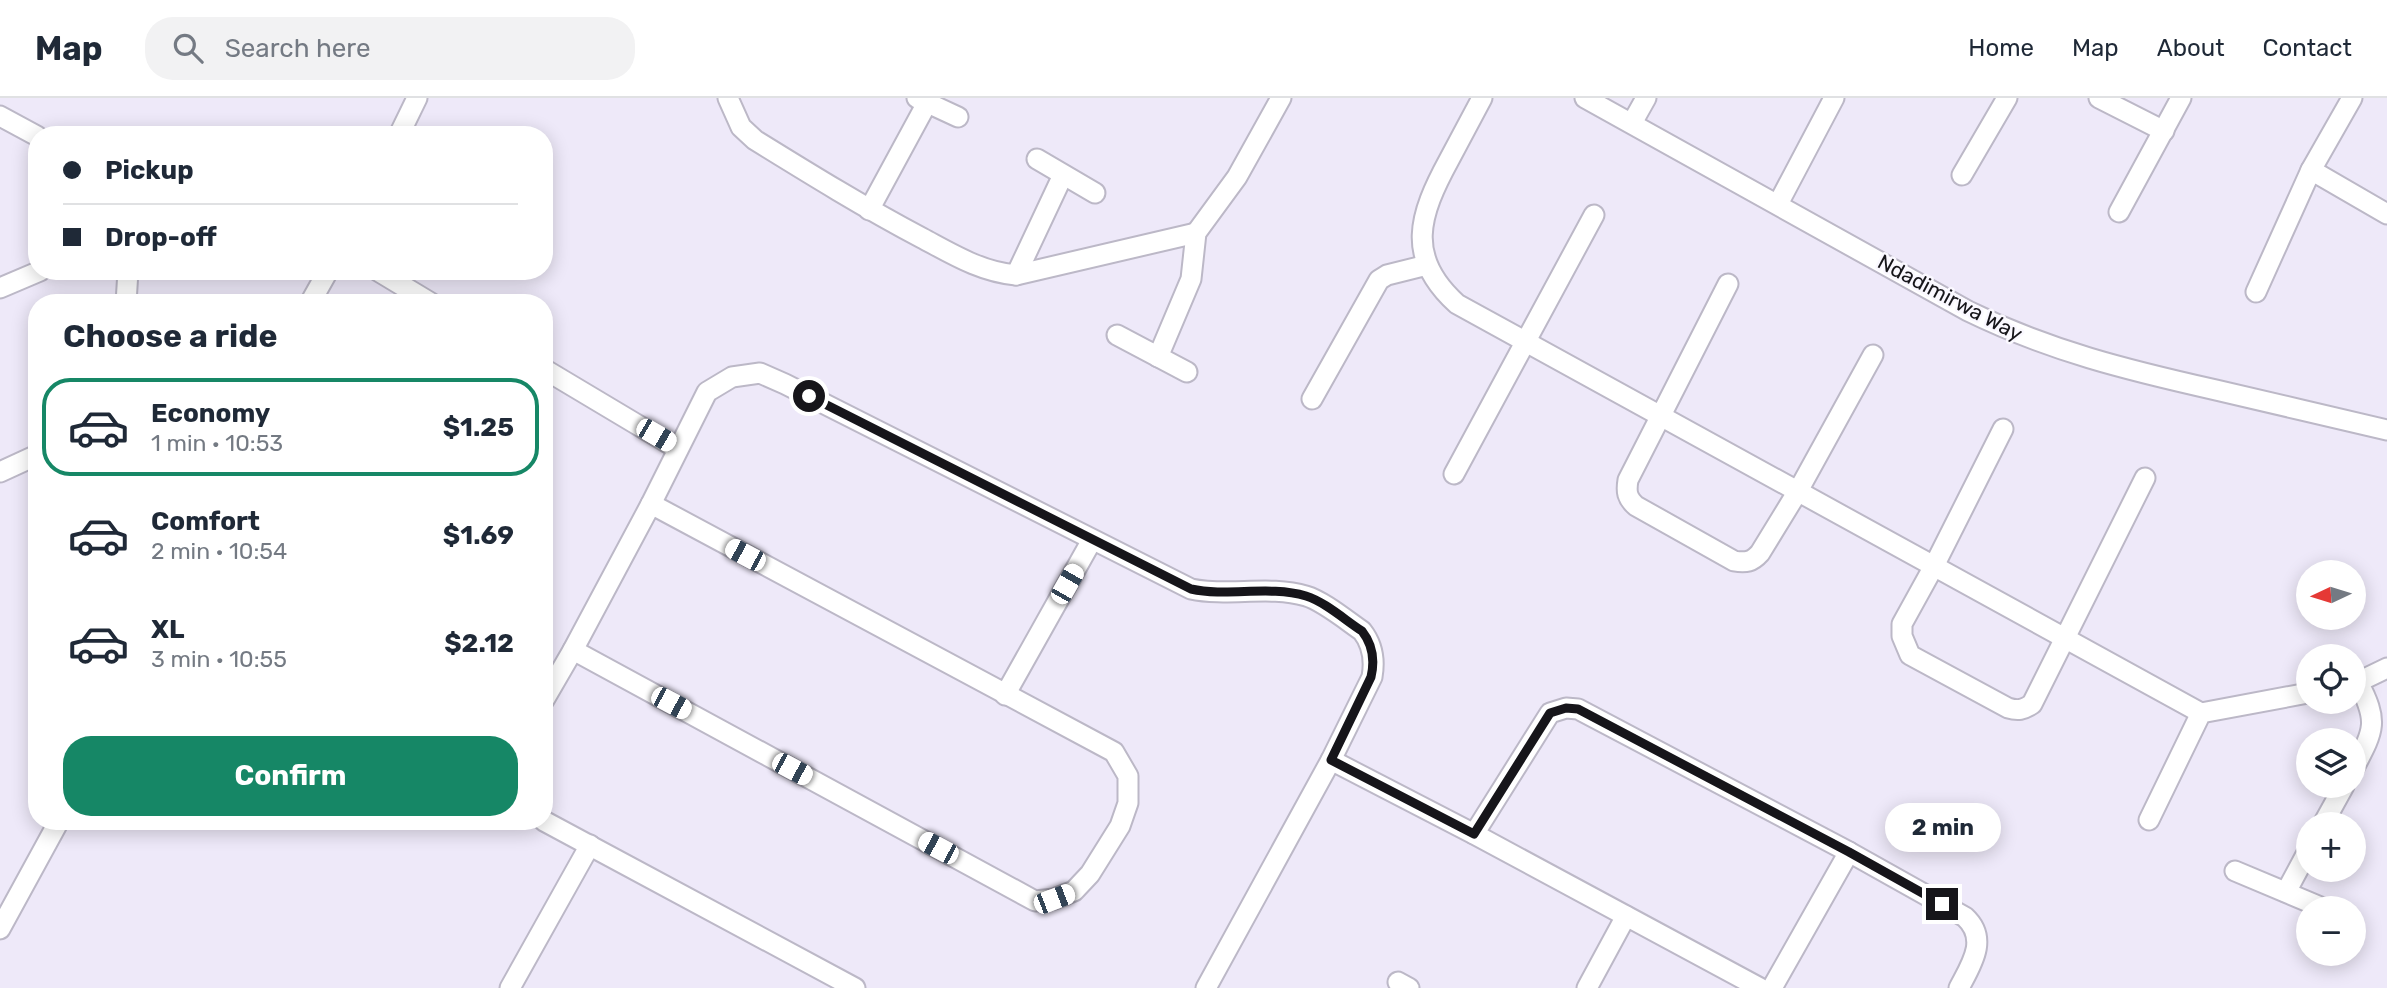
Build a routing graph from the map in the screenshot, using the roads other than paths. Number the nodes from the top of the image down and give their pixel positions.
1 (417, 98) edge
2 (728, 98) edge
3 (1281, 98) edge
4 (1482, 98) edge
5 (1585, 98) edge
6 (1646, 98) edge
7 (1834, 98) edge
8 (2007, 98) edge
9 (2099, 98) edge
10 (2181, 98) edge
11 (2352, 98) edge
12 (922, 100) edge
13 (0, 116) edge
14 (958, 117) dead end
15 (1632, 123) junction
16 (403, 126) edge
17 (28, 131) edge
18 (2164, 131) junction
19 (1037, 159) dead end
20 (2311, 170) junction
21 (1063, 175) junction
22 (1962, 175) dead end
23 (1095, 193) dead end
24 (1778, 204) junction
25 (869, 210) junction
26 (2119, 212) dead end
27 (2387, 214) edge
28 (1594, 215) dead end
29 (1196, 233) junction
30 (1427, 265) junction
31 (1016, 275) junction
32 (28, 276) edge
33 (393, 280) edge
34 (1728, 284) dead end
35 (0, 288) edge
36 (2256, 292) dead end
37 (416, 294) edge
38 (1117, 335) dead end
39 (1526, 342) junction
40 (1873, 355) dead end
41 (1158, 357) junction
42 (1187, 372) dead end
43 (553, 374) edge
44 (1312, 399) dead end
45 (1662, 417) junction
46 (2003, 429) dead end
47 (2387, 430) edge
48 (678, 449) junction
49 (28, 459) edge
50 (0, 472) edge
51 (1454, 474) dead end
52 (2145, 478) dead end
53 (1798, 491) junction
54 (651, 504) junction
55 (1093, 540) junction
56 (1934, 566) junction
57 (2064, 638) junction
58 (573, 650) junction
59 (2387, 668) edge
60 (2366, 678) edge
61 (553, 684) edge
62 (1005, 695) junction
63 (2296, 695) edge
64 (2366, 701) edge
65 (2201, 713) junction
66 (2380, 725) edge
67 (2366, 745) edge
68 (1331, 760) junction
69 (2149, 820) dead end
70 (553, 826) edge
71 (54, 830) edge
72 (1474, 834) junction
73 (590, 845) junction
74 (1849, 852) junction
75 (2235, 871) dead end
76 (2296, 873) edge
77 (2286, 892) junction
78 (2296, 896) edge
79 (1626, 916) junction
80 (0, 929) edge
81 (510, 988) edge
82 (855, 988) edge
83 (1206, 988) edge
84 (1587, 988) edge
85 (1759, 988) edge
86 (1772, 988) edge
87 (1959, 988) edge

1 - 16 street
2 - 25 street
3 - 29 street
4 - 30 street
5 - 15 street, Ndadimirwa Way
6 - 15 street
7 - 24 street
8 - 22 street
9 - 18 street
10 - 18 street
11 - 20 street
12 - 14 street
12 - 25 street
13 - 17 street
15 - 24 street, Ndadimirwa Way
18 - 26 street
19 - 21 street
20 - 27 street
20 - 36 street
21 - 23 street
21 - 31 street
24 - 47 street, Ndadimirwa Way
25 - 31 street
28 - 39 street
29 - 31 street
29 - 41 street
30 - 39 street
30 - 44 street
32 - 35 street
33 - 37 street
34 - 45 street
38 - 41 street
39 - 45 street
39 - 51 street
40 - 53 street
41 - 42 street
43 - 48 street
45 - 53 street
45 - 53 street
46 - 56 street
48 - 54 street
48 - 55 street
49 - 50 street
52 - 57 street
53 - 56 street
54 - 58 street
54 - 62 street
55 - 62 street
55 - 68 street
56 - 57 street
56 - 57 street
57 - 65 street
58 - 61 street
58 - 62 street
59 - 60 street
63 - 65 street
64 - 66 street
65 - 69 street
66 - 67 street
68 - 72 street
68 - 83 street
70 - 73 street
71 - 80 street
72 - 74 street
72 - 79 street
73 - 81 street
73 - 82 street
74 - 86 street
74 - 87 street
75 - 77 street
76 - 77 street
77 - 78 street
79 - 84 street
79 - 85 street

